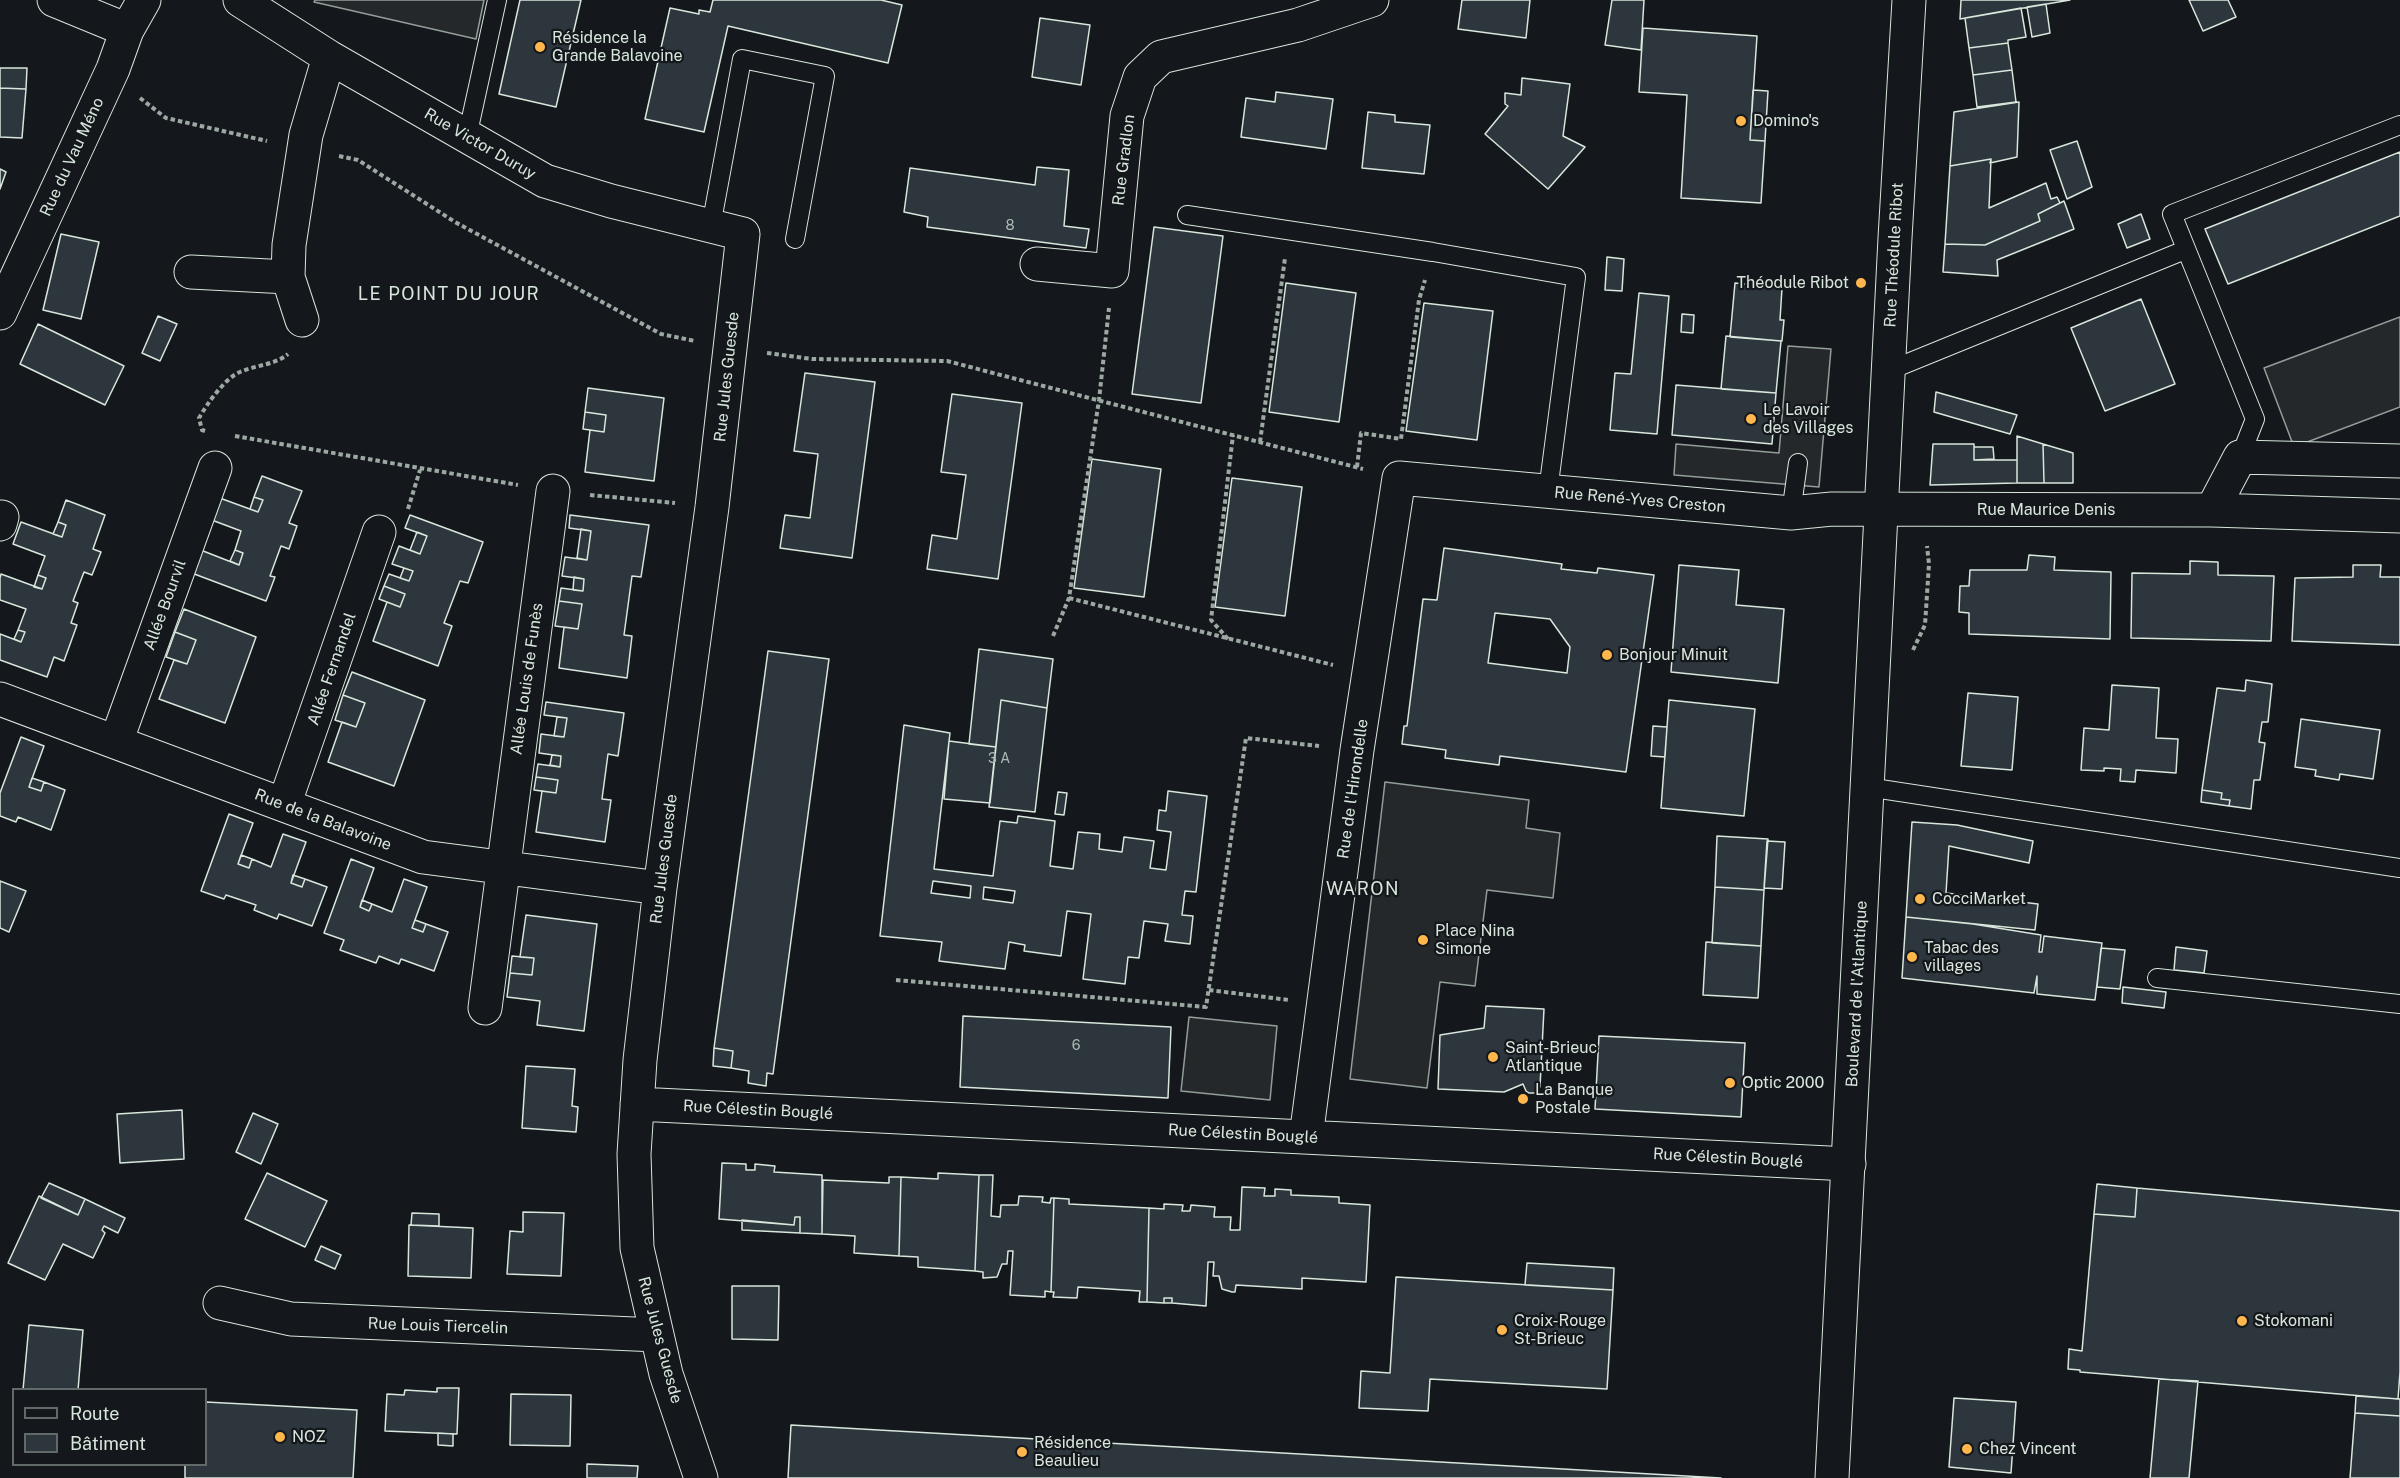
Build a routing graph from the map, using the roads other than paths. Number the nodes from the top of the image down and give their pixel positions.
1 (54, 0) edge
2 (144, 0) edge
3 (240, 0) edge
4 (497, 0) edge
5 (1371, 0) edge
6 (1909, 0) edge
7 (127, 30) junction
8 (329, 57) junction
9 (2400, 125) edge
10 (467, 137) junction
11 (1187, 215) dead end
12 (711, 226) junction
13 (743, 234) joint
14 (795, 239) dead end
15 (2185, 250) junction
16 (1037, 264) dead end
17 (191, 272) dead end
18 (288, 277) junction
19 (0, 314) edge
20 (302, 320) road end
21 (1888, 371) junction
22 (2240, 457) junction
23 (2400, 461) edge
24 (1798, 464) dead end
25 (216, 468) road end
26 (1399, 478) joint
27 (553, 491) road end
28 (1548, 491) junction
29 (1881, 510) junction
30 (2212, 510) junction
31 (1791, 513) junction
32 (2400, 516) edge
33 (379, 532) dead end
34 (0, 699) edge
35 (116, 742) junction
36 (1867, 787) junction
37 (284, 805) junction
38 (502, 867) junction
39 (2400, 868) edge
40 (660, 888) junction
41 (2157, 978) dead end
42 (2400, 1004) edge
43 (484, 1008) dead end
44 (637, 1104) junction
45 (1306, 1137) junction
46 (1849, 1164) junction
47 (220, 1304) dead end
48 (657, 1335) junction
49 (701, 1478) edge
50 (1832, 1478) edge

1 - 7 street
2 - 7 street, Rue du Vau Méno
3 - 8 street, Rue Victor Duruy
4 - 10 lane
5 - 16 street, Rue Gradlon
6 - 21 street, Rue Théodule Ribot
7 - 19 street, Rue du Vau Méno
8 - 10 street, Rue Victor Duruy
8 - 18 street
9 - 15 lane
10 - 12 street, Rue Victor Duruy
11 - 28 lane
12 - 13 street, Rue Victor Duruy
12 - 14 lane
13 - 40 street, Rue Jules Guesde
15 - 21 lane
15 - 22 lane
17 - 18 street
18 - 20 street
21 - 29 street, Rue Théodule Ribot
22 - 23 street
22 - 30 street
24 - 31 lane
25 - 35 street, Allée Bourvil
26 - 28 street, Rue René-Yves Creston
26 - 45 street, Rue de l'Hirondelle
27 - 38 street, Allée Louis de Funès
28 - 31 street, Rue René-Yves Creston
29 - 30 street, Rue Maurice Denis
29 - 31 street, Rue René-Yves Creston
29 - 36 street, Boulevard de l'Atlantique
30 - 32 street, Rue Maurice Denis
33 - 37 street, Allée Fernandel
34 - 35 street, Rue de la Balavoine
35 - 37 street, Rue de la Balavoine
36 - 39 lane
36 - 46 street, Boulevard de l'Atlantique
37 - 38 street, Rue de la Balavoine
38 - 40 street, Rue de la Balavoine
38 - 43 street, Allée Louis de Funès
40 - 44 street, Rue Jules Guesde
41 - 42 lane
44 - 45 street, Rue Célestin Bouglé
44 - 48 street, Rue Jules Guesde
45 - 46 street, Rue Célestin Bouglé
46 - 50 street, Boulevard de l'Atlantique
47 - 48 street, Rue Louis Tiercelin
48 - 49 street, Rue Jules Guesde

